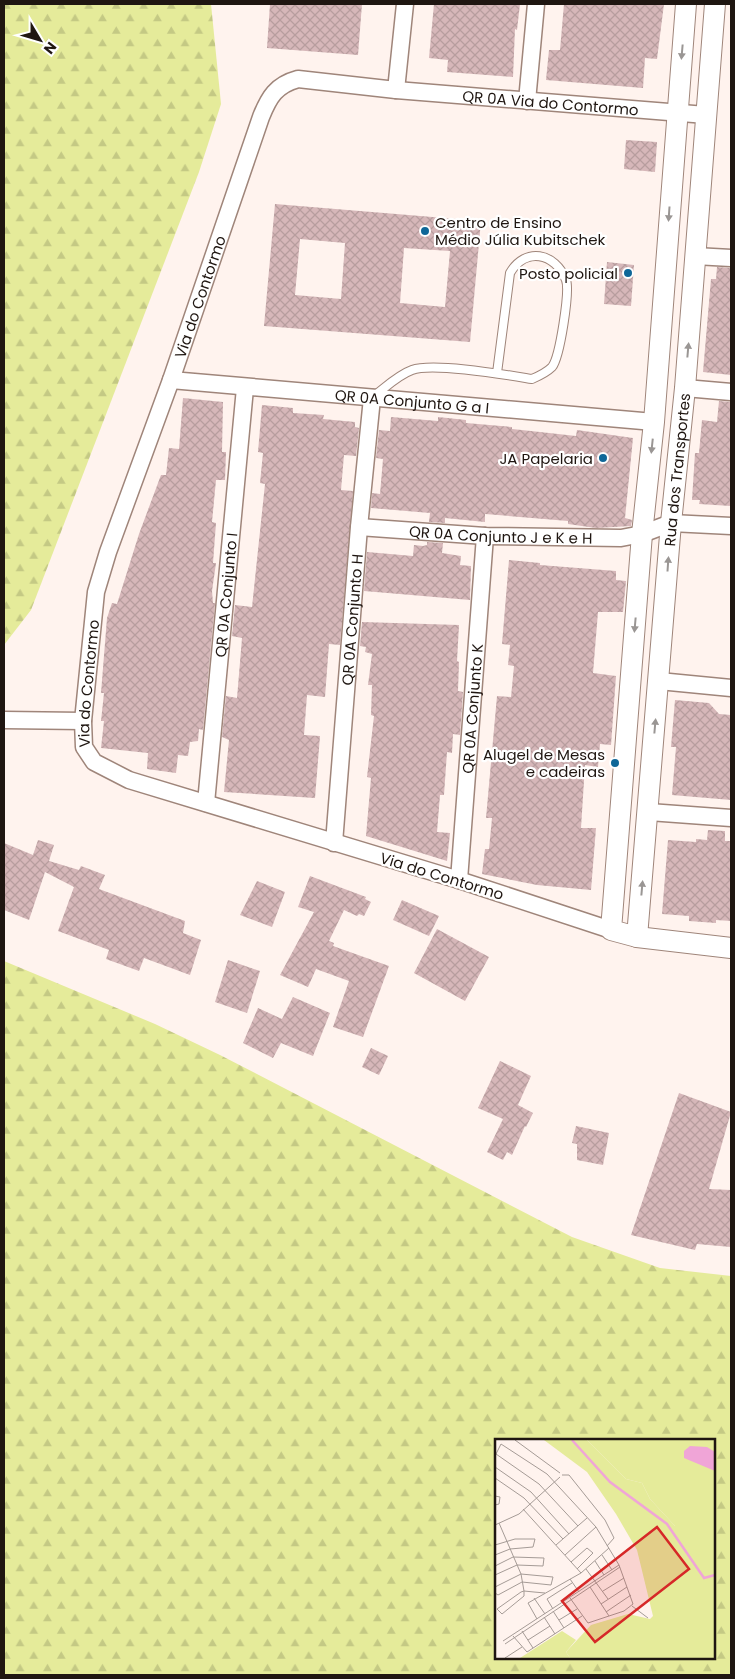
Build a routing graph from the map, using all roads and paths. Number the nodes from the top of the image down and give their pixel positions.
1 (405, 4) edge
2 (536, 4) edge
3 (686, 4) edge
4 (715, 4) edge
5 (396, 90) junction
6 (527, 101) junction
7 (676, 112) junction
8 (706, 115) junction
9 (695, 256) junction
10 (731, 258) edge
11 (497, 374) junction
12 (171, 380) junction
13 (245, 388) junction
14 (685, 388) junction
15 (731, 392) edge
16 (372, 398) junction
17 (654, 422) junction
18 (671, 523) junction
19 (731, 526) edge
20 (359, 527) junction
21 (642, 534) junction
22 (486, 536) junction
23 (659, 681) junction
24 (731, 688) edge
25 (4, 720) edge
26 (83, 721) junction
27 (206, 803) junction
28 (648, 812) junction
29 (731, 818) edge
30 (334, 843) junction
31 (459, 880) junction
32 (611, 930) junction
33 (637, 937) junction
34 (731, 948) edge

1 - 5 street
2 - 6 street
3 -> 7 street, Rua dos Transportes
4 - 8 street, Rua dos Transportes
5 - 6 street, QR 0A Via do Contormo
5 - 12 street, Via do Contormo
6 - 7 street, QR 0A Via do Contormo
7 - 8 street, QR 0A Via do Contormo
7 -> 17 street, Rua dos Transportes
8 - 9 street, Rua dos Transportes
9 - 10 street
14 -> 9 street, Rua dos Transportes
11 - 11 lane
11 - 16 lane
12 - 13 street, QR 0A Conjunto G a I
12 - 26 street, Via do Contormo
13 - 16 street, QR 0A Conjunto G a I
13 - 27 street, QR 0A Conjunto I
14 - 15 street
14 - 18 street, Rua dos Transportes
16 - 17 street, QR 0A Conjunto G a I
16 - 20 street, QR 0A Conjunto H
17 -> 21 street, Rua dos Transportes
18 - 19 street
18 - 21 street, QR 0A Conjunto J e K e H
23 -> 18 street, Rua dos Transportes
20 - 22 street, QR 0A Conjunto J e K e H
20 - 30 street, QR 0A Conjunto H
21 - 22 street, QR 0A Conjunto J e K e H
21 -> 32 street, Rua dos Transportes
22 - 31 street, QR 0A Conjunto K
23 - 24 street
28 -> 23 street, Rua dos Transportes
25 - 26 street
26 - 27 street, Via do Contormo
27 - 30 street, Via do Contormo
28 - 29 street
33 -> 28 street, Rua dos Transportes
30 - 31 street, Via do Contormo
31 - 32 street, Via do Contormo
32 - 33 street, Via do Contormo
33 - 34 street, Via do Contormo

